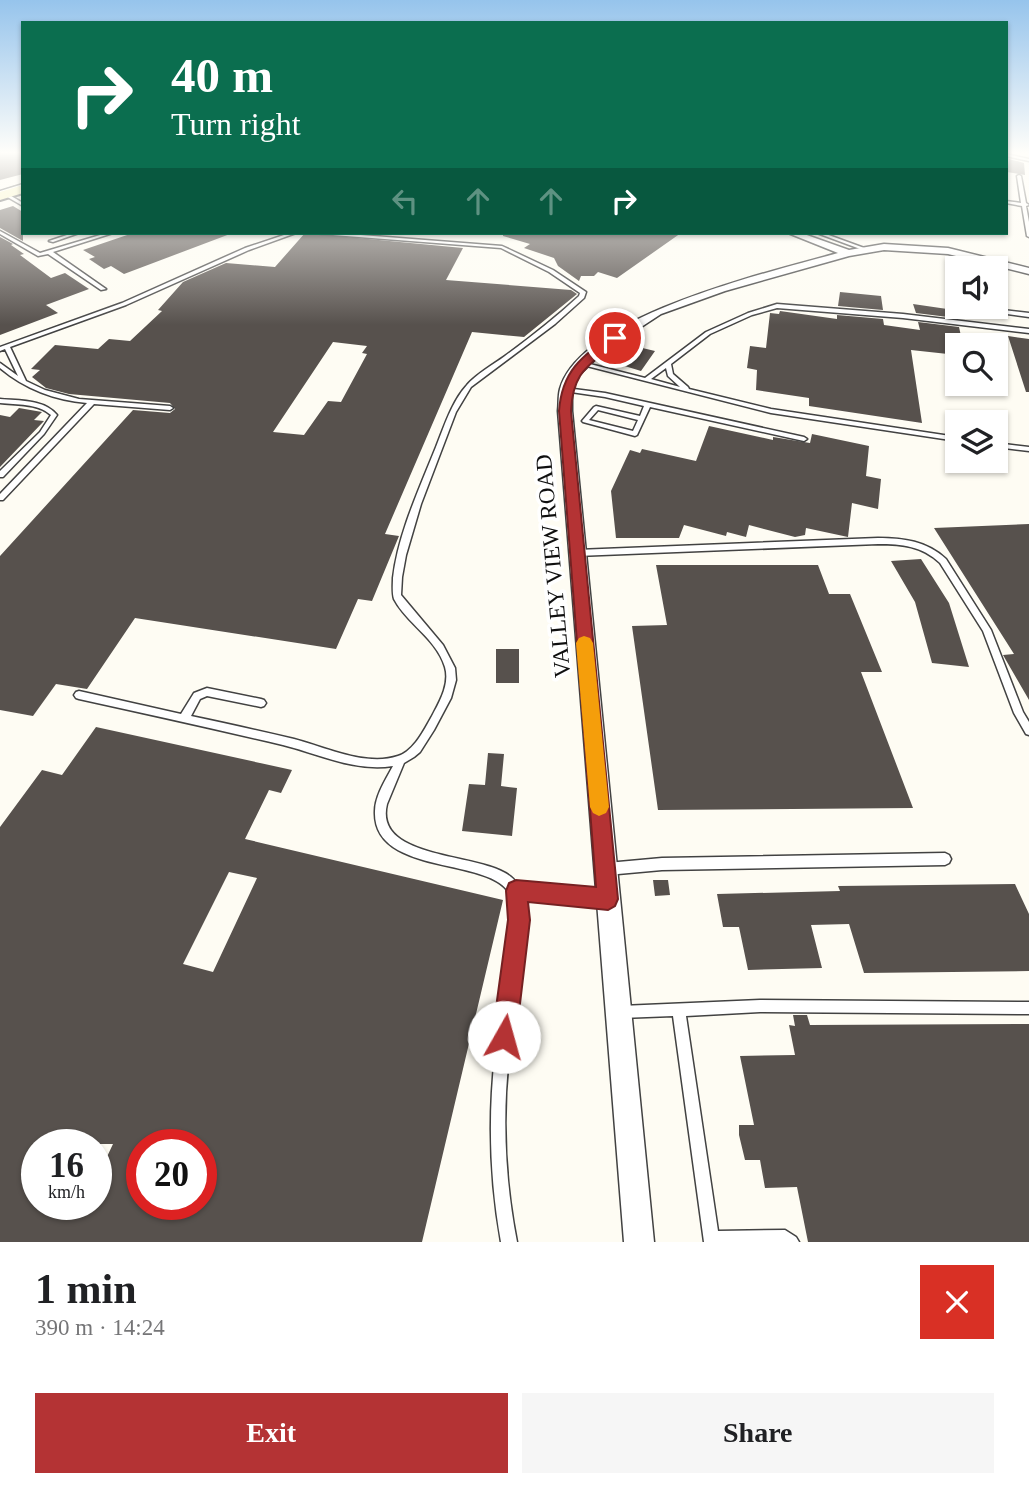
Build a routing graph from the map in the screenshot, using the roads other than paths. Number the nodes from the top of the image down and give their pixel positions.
1 (1027, 210) edge
2 (0, 232) edge
3 (70, 235) edge
4 (100, 235) edge
5 (288, 235) edge
6 (346, 235) edge
7 (800, 235) edge
8 (824, 235) edge
9 (1029, 236) edge
10 (51, 241) dead end
11 (856, 251) junction
12 (49, 252) junction
13 (1029, 271) edge
14 (103, 289) dead end
15 (1008, 312) edge
16 (1029, 315) edge
17 (1029, 331) edge
18 (4, 348) edge
19 (668, 363) junction
20 (582, 364) junction
21 (0, 365) edge
22 (23, 380) junction
23 (646, 380) junction
24 (566, 390) junction
25 (696, 393) junction
26 (0, 401) edge
27 (92, 402) junction
28 (648, 404) junction
29 (170, 408) dead end
30 (642, 419) junction
31 (945, 437) edge
32 (804, 439) dead end
33 (1008, 446) edge
34 (1029, 449) edge
35 (0, 475) edge
36 (0, 498) edge
37 (577, 553) junction
38 (79, 695) dead end
39 (261, 703) dead end
40 (184, 718) junction
41 (1029, 731) edge
42 (400, 761) junction
43 (946, 859) dead end
44 (605, 870) junction
45 (516, 891) junction
46 (608, 899) junction
47 (1029, 1008) edge
48 (679, 1010) junction
49 (617, 1012) junction
50 (712, 1240) edge
51 (509, 1242) edge
52 (639, 1242) edge
53 (790, 1242) edge

1 - 9 lane
2 - 12 lane
3 - 10 lane
4 - 12 lane
5 - 18 lane
6 - 42 lane
7 - 11 street
8 - 11 lane
11 - 13 street
11 - 20 street
12 - 14 lane
15 - 16 lane
17 - 19 lane
18 - 22 lane
19 - 23 lane
19 - 25 lane
20 - 23 lane
20 - 24 street
21 - 22 lane
22 - 27 lane
23 - 25 lane
24 - 28 lane
24 - 37 street, VALLEY VIEW ROAD
25 - 31 lane
26 - 35 lane
27 - 29 lane
27 - 36 lane
28 - 30 lane
28 - 32 lane
30 - 30 lane
33 - 34 lane
37 - 41 lane
37 - 44 street, VALLEY VIEW ROAD
38 - 40 lane
39 - 40 lane
40 - 42 lane
42 - 45 lane
43 - 44 lane
44 - 46 street, VALLEY VIEW ROAD
45 - 46 lane
45 - 51 lane
46 - 49 street, VALLEY VIEW ROAD
47 - 48 lane
48 - 49 lane
48 - 50 lane
49 - 52 street, VALLEY VIEW ROAD
50 - 53 lane

